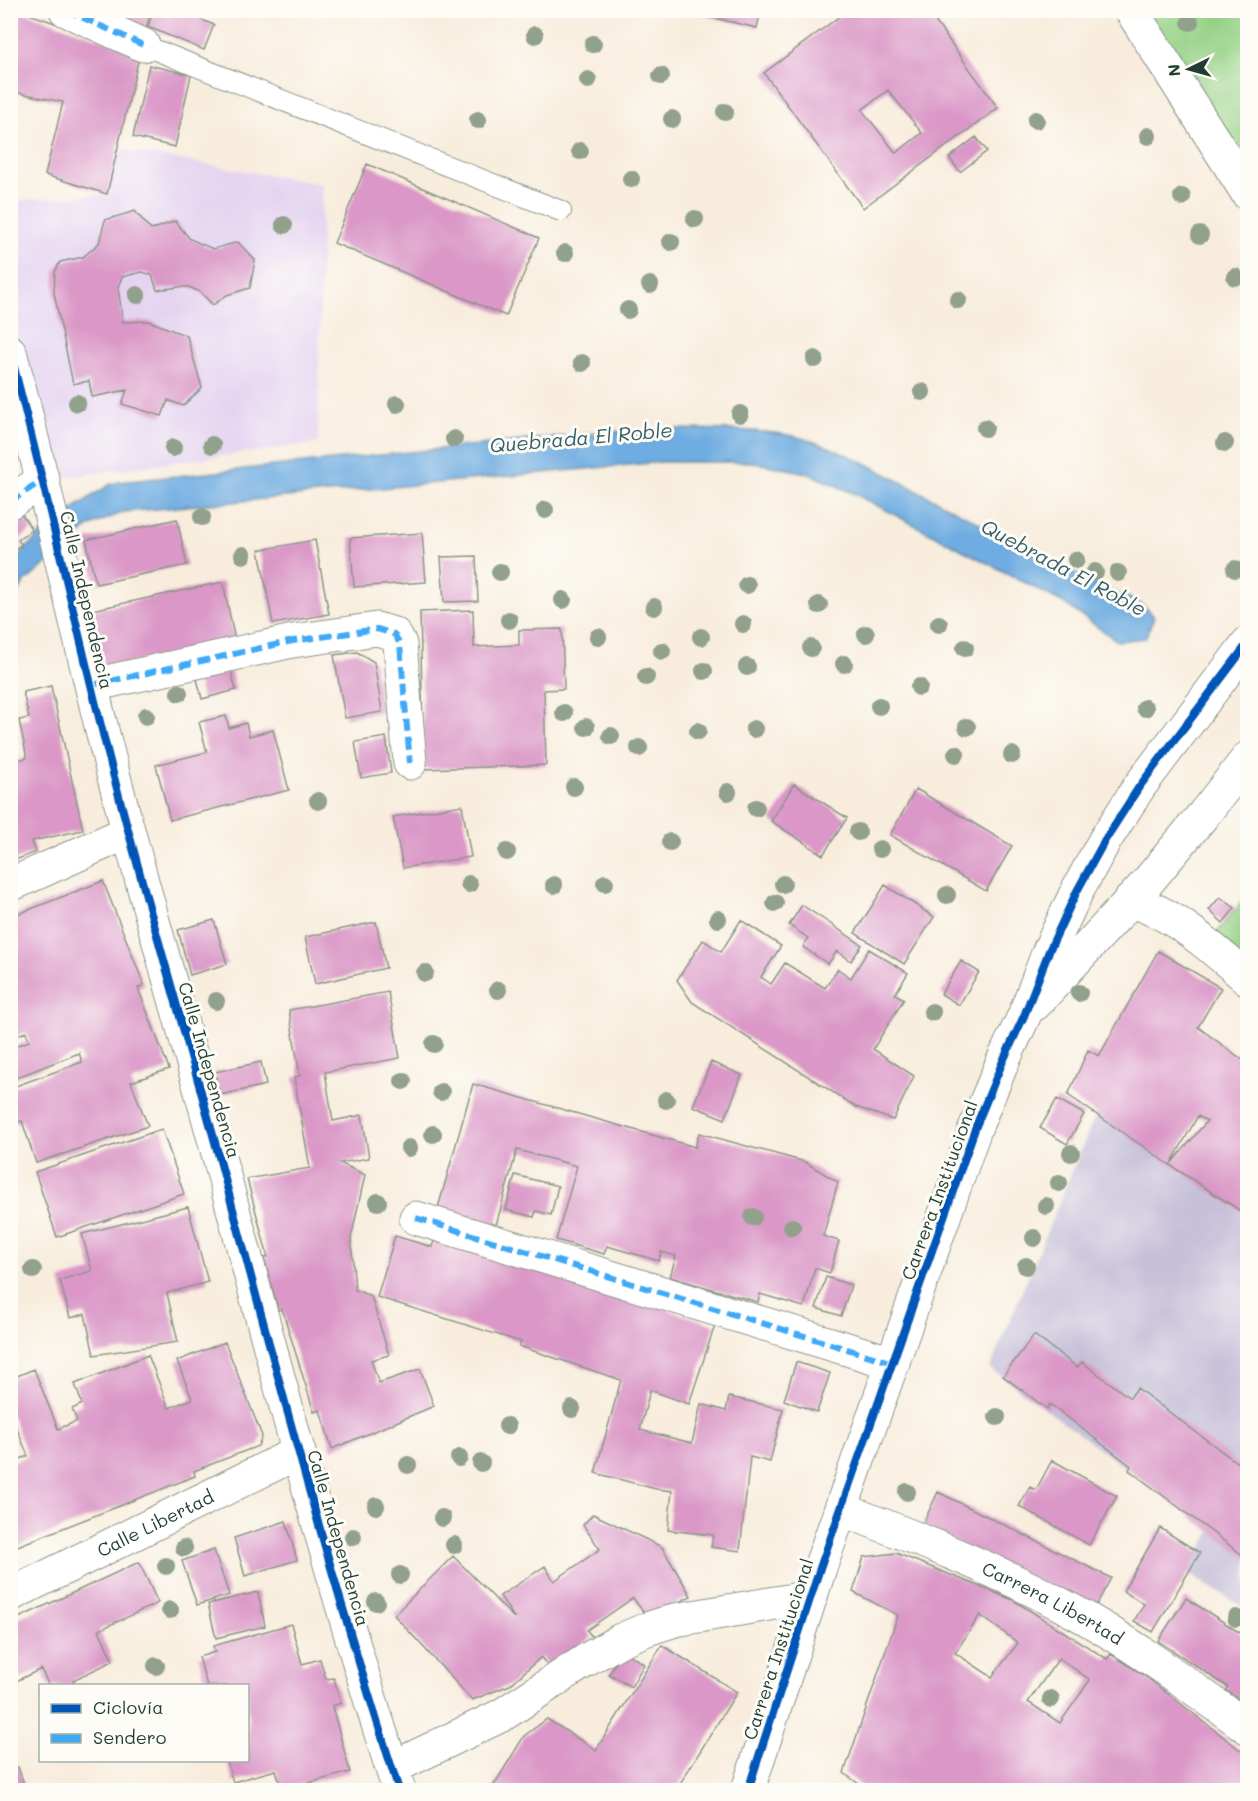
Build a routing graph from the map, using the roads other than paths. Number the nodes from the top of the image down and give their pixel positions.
1 (66, 10) edge
2 (1131, 10) edge
3 (142, 45) joint
4 (1248, 194) edge
5 (561, 211) dead end
6 (10, 352) edge
7 (44, 480) junction
8 (10, 502) edge
9 (1248, 643) edge
10 (92, 685) junction
11 (1248, 758) edge
12 (410, 763) dead end
13 (128, 832) junction
14 (10, 885) edge
15 (1130, 902) junction
16 (1248, 979) edge
17 (1024, 1016) junction
18 (416, 1218) dead end
19 (893, 1363) junction
20 (299, 1452) junction
21 (841, 1509) junction
22 (10, 1595) edge
23 (811, 1597) junction
24 (1248, 1728) edge
25 (395, 1779) edge
26 (748, 1791) edge

1 - 3 main road
2 - 4 main road
3 - 5 lane
6 - 7 main road, Calle Independencia
7 - 8 main road
7 - 10 main road, Calle Independencia
9 - 17 main road, Carrera Institucional
10 - 12 main road
10 - 13 main road, Calle Independencia
11 - 15 main road, Carrera Institucional
13 - 14 main road
13 - 20 main road, Calle Independencia
15 - 16 main road
15 - 17 main road, Carrera Institucional
17 - 19 main road, Carrera Institucional
18 - 19 main road
19 - 21 main road, Carrera Institucional
20 - 22 main road, Calle Libertad
20 - 25 main road, Calle Independencia
21 - 23 main road, Carrera Institucional
21 - 24 main road, Carrera Libertad
23 - 25 main road
23 - 26 main road, Carrera Institucional

